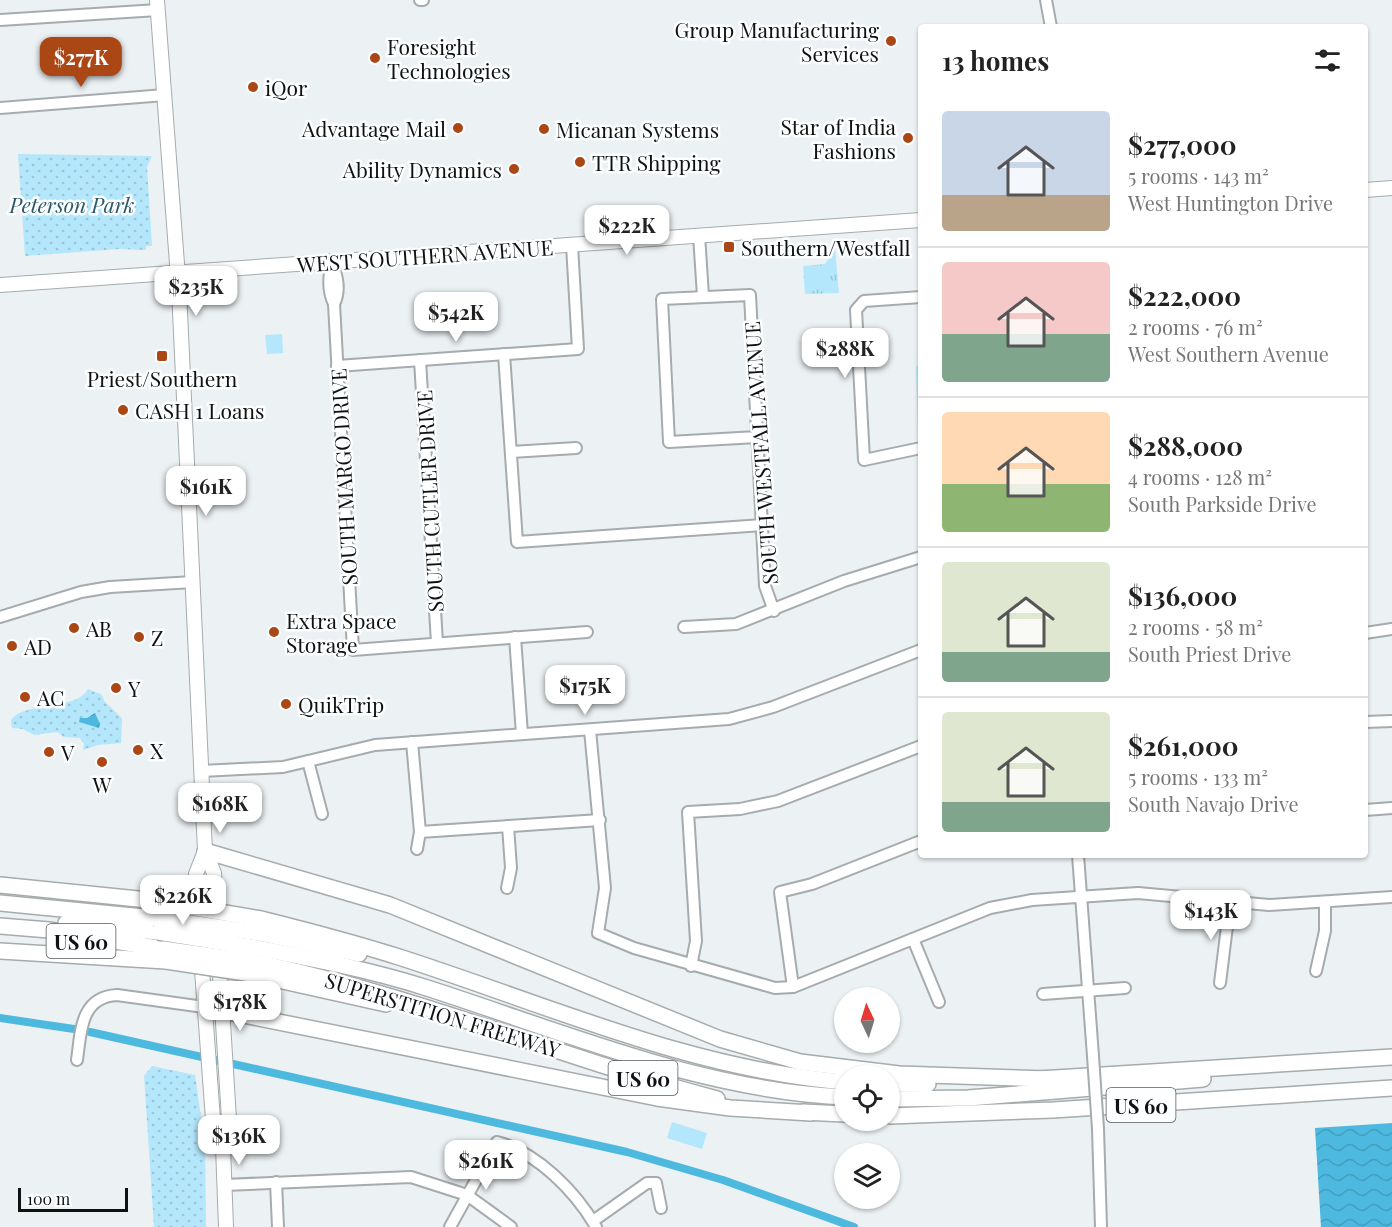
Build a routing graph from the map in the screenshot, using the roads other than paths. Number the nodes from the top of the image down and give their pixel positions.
1 (1046, 0) edge
2 (158, 5) edge
3 (0, 20) edge
4 (1051, 24) edge
5 (165, 95) junction
6 (0, 108) edge
7 (1392, 188) edge
8 (1368, 190) edge
9 (918, 220) edge
10 (699, 235) junction
11 (572, 245) junction
12 (332, 261) junction
13 (178, 272) junction
14 (0, 285) edge
15 (703, 296) junction
16 (918, 297) edge
17 (504, 354) junction
18 (420, 360) junction
19 (337, 366) junction
20 (757, 437) junction
21 (576, 448) dead end
22 (918, 449) edge
23 (511, 452) junction
24 (763, 525) junction
25 (918, 558) edge
26 (193, 582) junction
27 (774, 610) junction
28 (0, 618) edge
29 (684, 627) dead end
30 (1392, 629) edge
31 (587, 632) dead end
32 (1368, 633) edge
33 (515, 638) junction
34 (437, 643) junction
35 (918, 651) edge
36 (1392, 721) edge
37 (1368, 723) edge
38 (590, 730) junction
39 (522, 734) junction
40 (412, 742) junction
41 (918, 747) edge
42 (308, 761) junction
43 (201, 771) junction
44 (1392, 808) edge
45 (1368, 810) edge
46 (322, 814) dead end
47 (600, 820) junction
48 (508, 826) junction
49 (420, 832) junction
50 (918, 842) edge
51 (417, 849) dead end
52 (205, 851) junction
53 (1078, 858) edge
54 (0, 877) edge
55 (0, 885) edge
56 (507, 888) dead end
57 (78, 893) junction
58 (1082, 896) junction
59 (1392, 897) edge
60 (1230, 902) junction
61 (1325, 902) junction
62 (0, 903) edge
63 (0, 917) edge
64 (156, 925) junction
65 (0, 926) edge
66 (0, 933) edge
67 (913, 939) junction
68 (257, 947) junction
69 (0, 951) edge
70 (165, 955) junction
71 (691, 966) junction
72 (1316, 971) dead end
73 (1220, 983) dead end
74 (793, 987) junction
75 (1125, 988) dead end
76 (1088, 991) junction
77 (1043, 994) dead end
78 (939, 1002) dead end
79 (204, 1007) junction
80 (223, 1011) junction
81 (1392, 1057) edge
82 (77, 1060) dead end
83 (1316, 1062) junction
84 (226, 1066) junction
85 (209, 1067) junction
86 (1048, 1079) junction
87 (834, 1081) edge
88 (900, 1084) edge
89 (1392, 1088) edge
90 (834, 1096) edge
91 (900, 1099) edge
92 (811, 1113) junction
93 (834, 1114) edge
94 (900, 1116) edge
95 (223, 1147) junction
96 (276, 1182) junction
97 (224, 1185) junction
98 (467, 1195) junction
99 (661, 1208) dead end
100 (594, 1224) edge
101 (226, 1227) edge
102 (278, 1227) edge
103 (450, 1227) edge
104 (511, 1227) edge
105 (1101, 1227) edge

1 - 4 street
2 - 3 street
2 - 5 main road
5 - 6 street
5 - 13 main road
7 - 8 main road
9 - 10 main road, WEST SOUTHERN AVENUE
10 - 11 main road, WEST SOUTHERN AVENUE
10 - 15 street
11 - 12 main road, WEST SOUTHERN AVENUE
11 - 17 street
12 - 13 main road, WEST SOUTHERN AVENUE
12 - 19 street, SOUTH MARGO DRIVE
13 - 14 main road, WEST SOUTHERN AVENUE
13 - 26 main road
15 - 20 street, SOUTH WESTFALL AVENUE
15 - 20 street
16 - 22 street
17 - 18 street
17 - 23 street
18 - 19 street
18 - 34 street, SOUTH CUTLER DRIVE
19 - 34 street, SOUTH MARGO DRIVE
20 - 24 street, SOUTH WESTFALL AVENUE
21 - 23 street
23 - 24 street
24 - 27 street, SOUTH WESTFALL AVENUE
25 - 27 street
26 - 28 street
26 - 43 main road
27 - 29 street
30 - 32 street
31 - 33 street
33 - 34 street
33 - 39 street
35 - 38 street
36 - 37 street
38 - 39 street
38 - 47 street
39 - 40 street
40 - 42 street
40 - 49 street
41 - 71 street
42 - 43 street
42 - 46 street
43 - 52 main road
44 - 45 street
47 - 48 street
47 - 71 street
48 - 49 street
48 - 56 street
49 - 51 street
50 - 74 street
52 - 79 main road
52 - 80 main road
52 - 86 highway
53 - 58 street
54 - 57 highway
55 - 57 highway, US 60
57 - 68 highway, SUPERSTITION FREEWAY / US 60, bridge
58 - 60 street
58 - 67 street
58 - 76 street
59 - 61 street
60 - 61 street
60 - 73 street
61 - 72 street
62 - 64 highway
63 - 64 highway
64 - 68 highway, bridge
65 - 70 highway
66 - 70 highway, SUPERSTITION FREEWAY / US 60
67 - 74 street
67 - 78 street
68 - 70 highway, SUPERSTITION FREEWAY / US 60, bridge
68 - 87 highway, SUPERSTITION FREEWAY / US 60
68 - 90 highway
68 - 92 highway, SUPERSTITION FREEWAY / US 60
69 - 70 highway
71 - 74 street
75 - 76 street
76 - 77 street
76 - 105 street, bridge
79 - 80 highway
79 - 82 street
79 - 85 main road
80 - 84 main road
80 - 92 highway
81 - 83 highway, US 60
83 - 86 highway, US 60
83 - 91 highway
84 - 85 street
84 - 95 main road
85 - 95 main road
86 - 88 highway, US 60
89 - 94 highway, US 60
92 - 93 highway, SUPERSTITION FREEWAY / US 60
95 - 97 main road
96 - 97 street
96 - 98 street
96 - 102 street
97 - 101 main road
98 - 100 street
98 - 103 street
98 - 104 street
99 - 100 street

